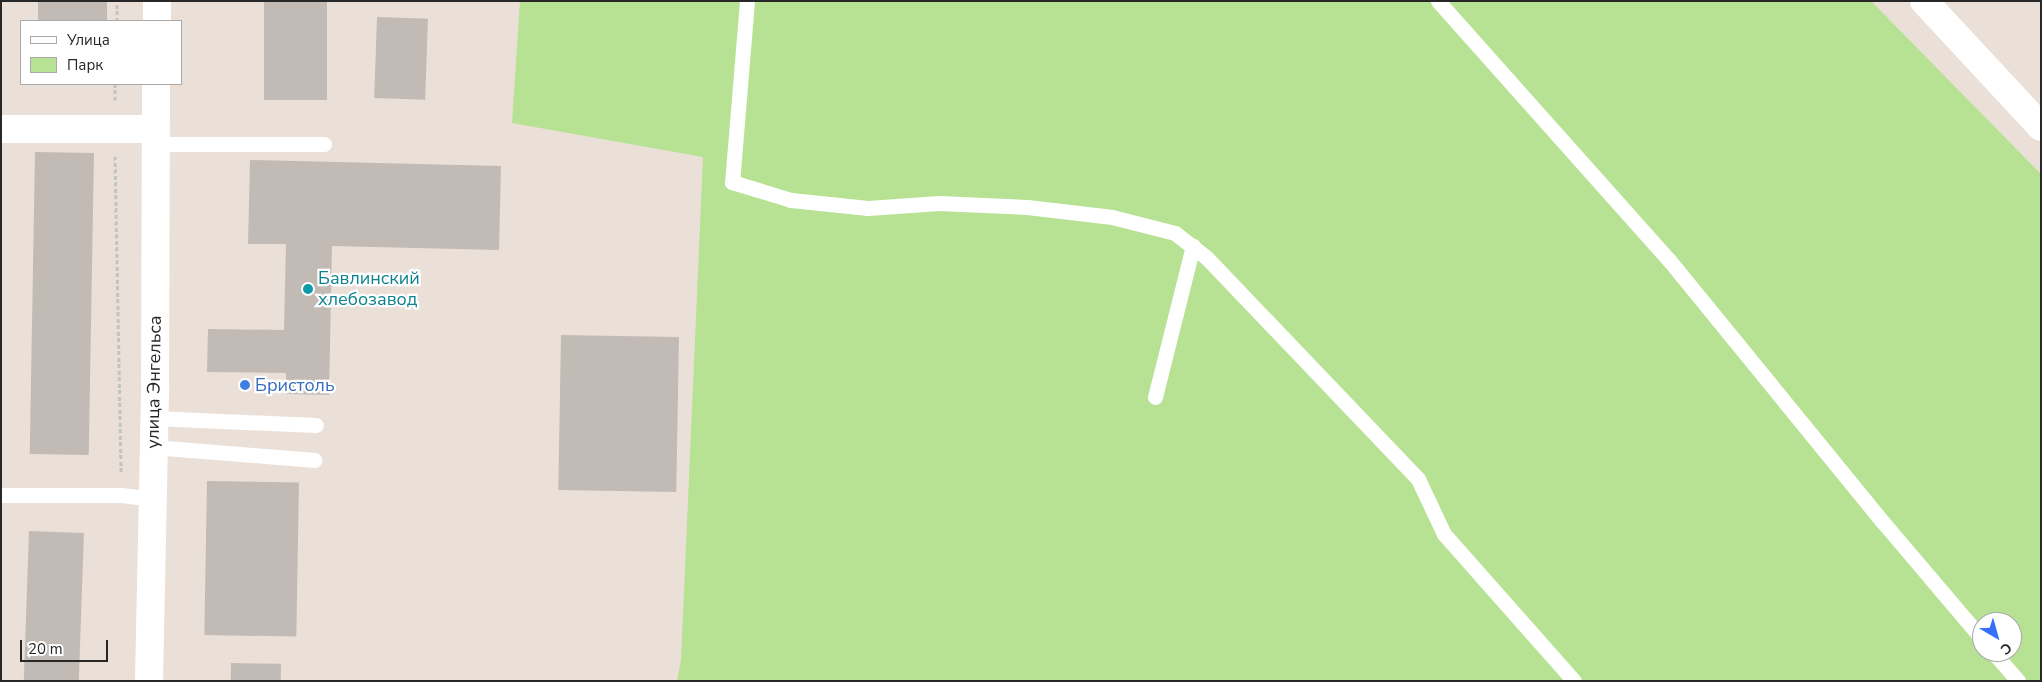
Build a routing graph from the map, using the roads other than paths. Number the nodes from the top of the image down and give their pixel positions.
1 (157, 1) edge
2 (747, 1) edge
3 (1438, 1) edge
4 (1924, 1) edge
5 (157, 20) edge
6 (156, 85) edge
7 (2041, 127) edge
8 (1, 129) edge
9 (155, 137) junction
10 (324, 144) dead end
11 (1193, 246) junction
12 (1155, 397) dead end
13 (154, 418) junction
14 (316, 425) dead end
15 (153, 447) junction
16 (314, 460) dead end
17 (1, 495) edge
18 (152, 499) junction
19 (1972, 627) edge
20 (2002, 662) edge
21 (149, 681) edge
22 (1574, 681) edge
23 (2018, 681) edge

1 - 5 street
2 - 11 lane
3 - 19 lane
4 - 7 street
6 - 9 street, улица Энгельса
8 - 9 street
9 - 10 lane
9 - 13 street, улица Энгельса
11 - 12 lane
11 - 22 lane
13 - 14 lane
13 - 15 street, улица Энгельса
15 - 16 lane
15 - 18 street, улица Энгельса
17 - 18 lane
18 - 21 street, улица Энгельса
20 - 23 lane

